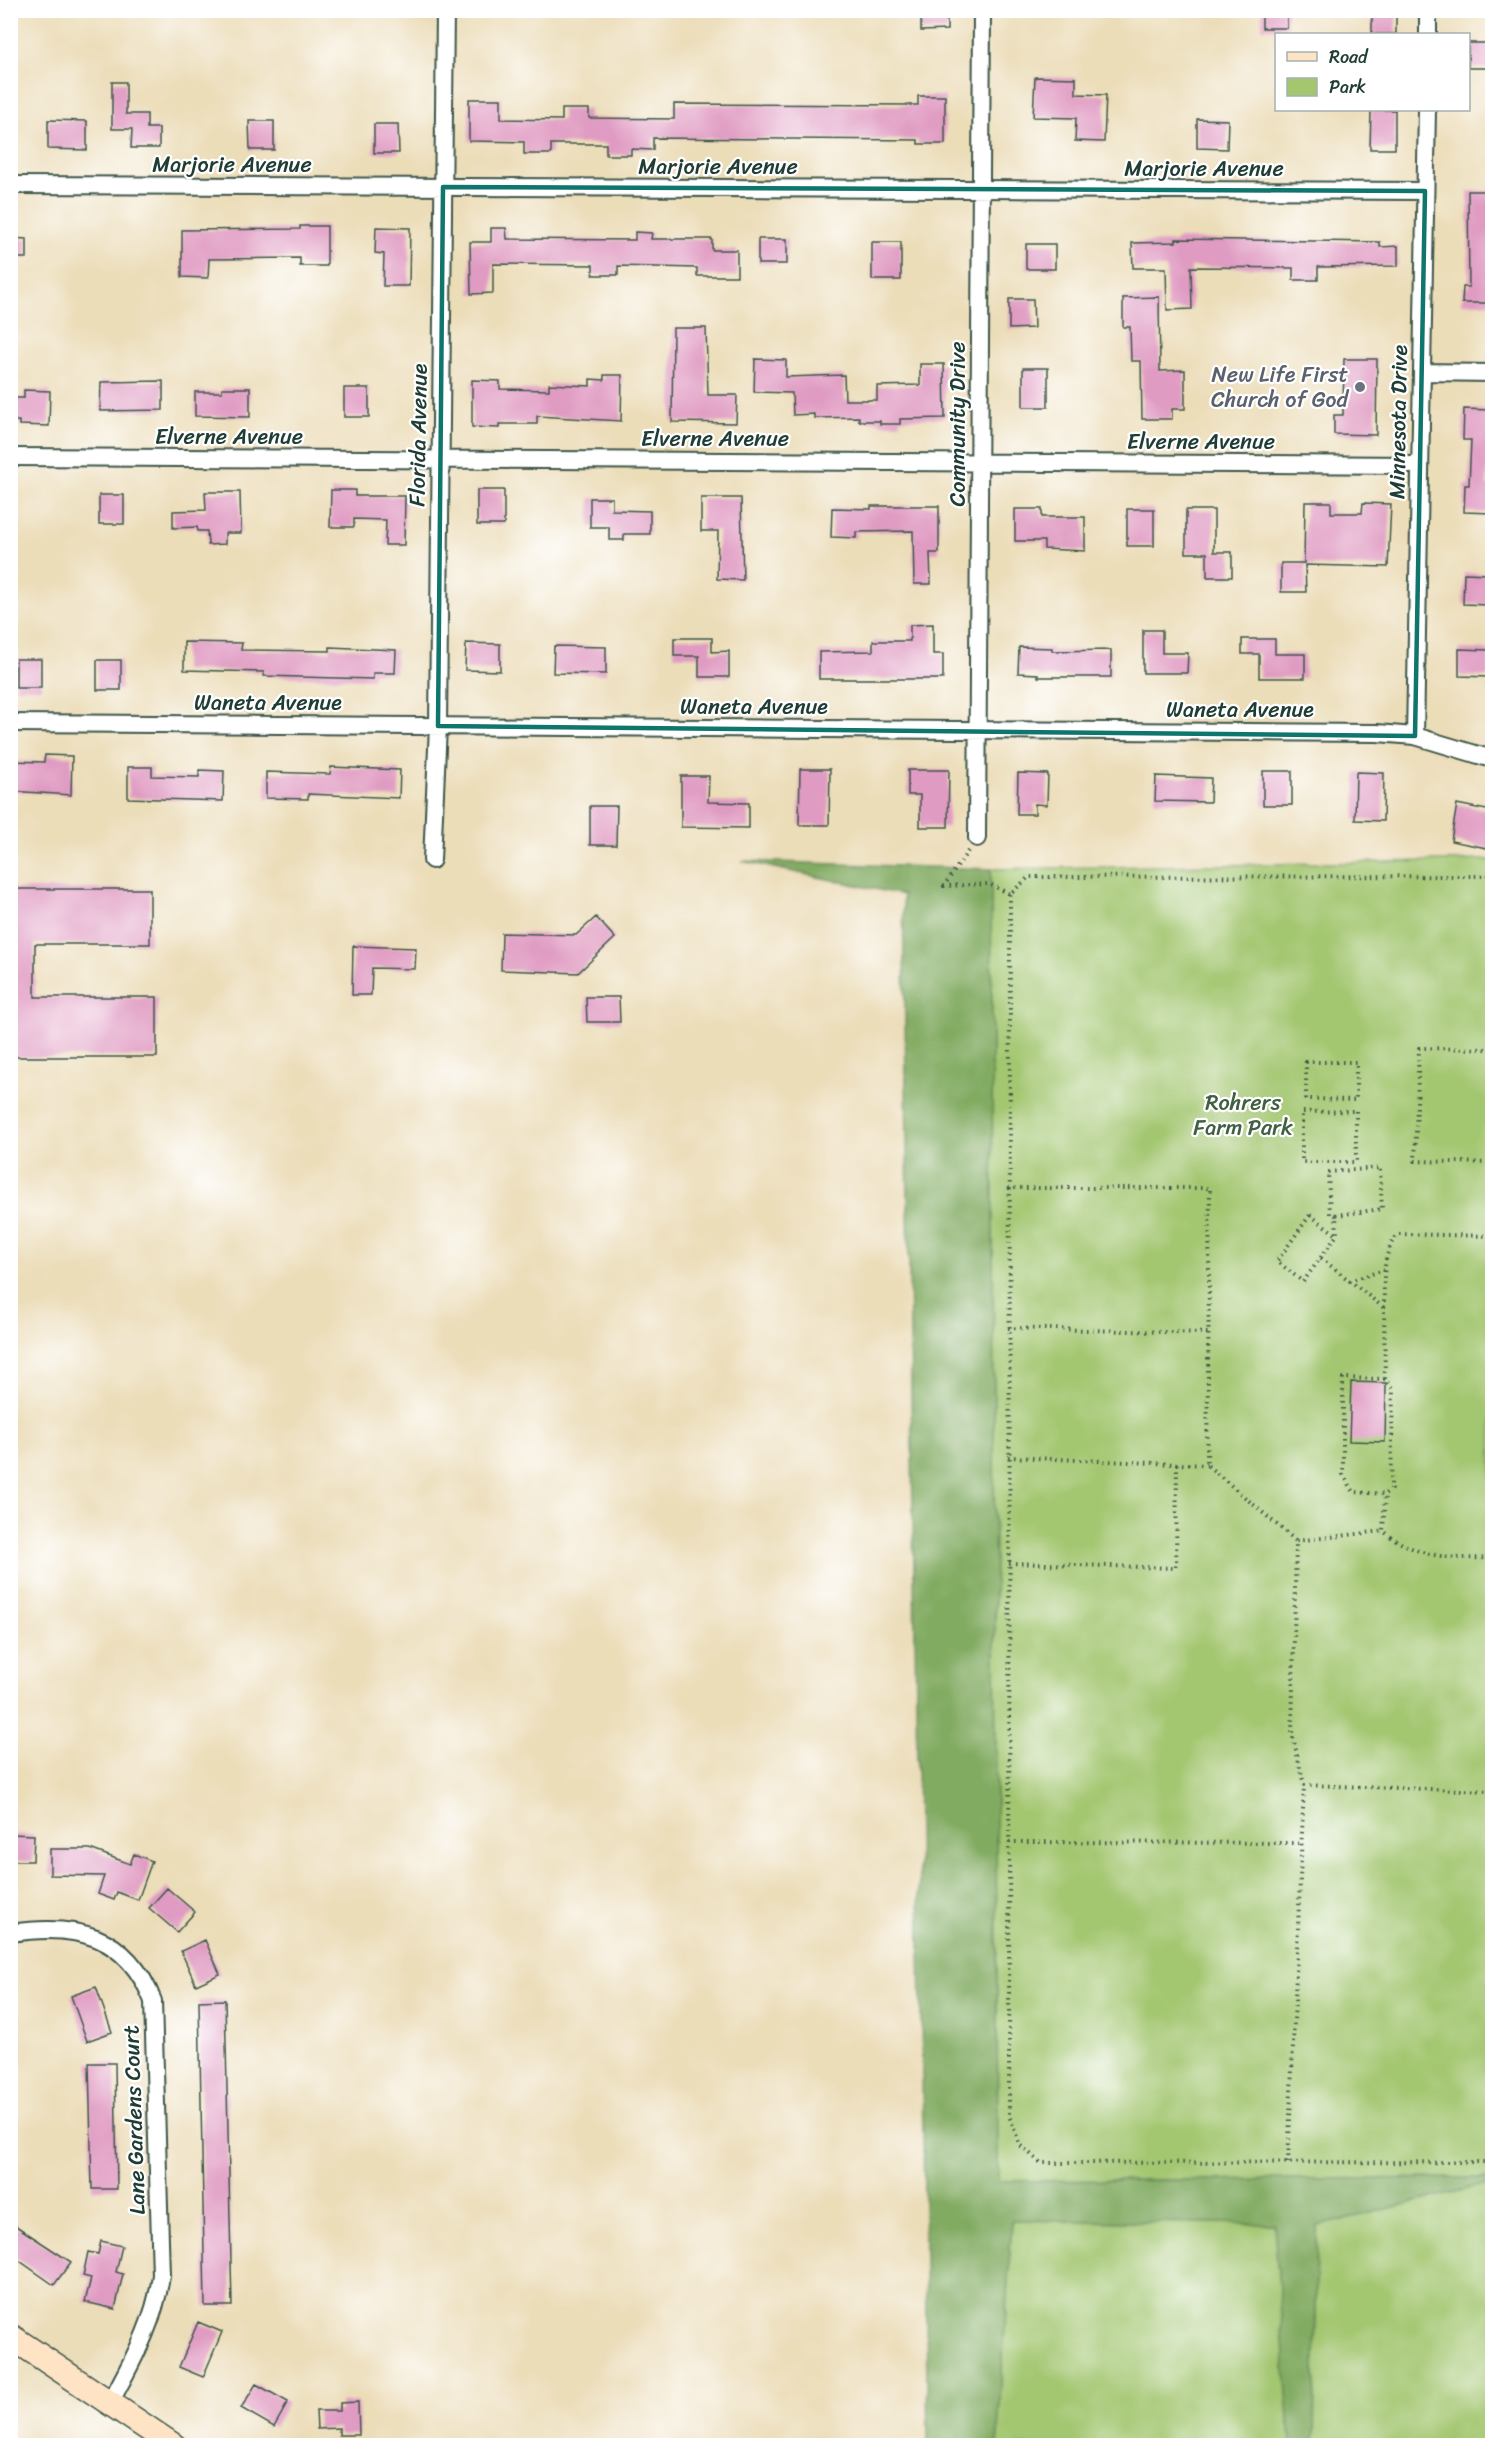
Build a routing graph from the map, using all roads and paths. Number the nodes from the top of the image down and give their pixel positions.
1 (445, 10) edge
2 (982, 10) edge
3 (1428, 10) edge
4 (1428, 33) edge
5 (1426, 111) edge
6 (10, 185) edge
7 (443, 187) junction
8 (981, 189) junction
9 (1425, 192) junction
10 (1422, 372) junction
11 (1492, 373) edge
12 (10, 457) edge
13 (441, 460) junction
14 (979, 462) junction
15 (1420, 465) junction
16 (10, 723) edge
17 (438, 726) junction
18 (978, 730) junction
19 (1415, 736) junction
20 (1492, 759) edge
21 (977, 838) joint
22 (432, 860) dead end
23 (1492, 876) edge
24 (1010, 894) junction
25 (1492, 1049) edge
26 (1356, 1100) junction
27 (1356, 1112) junction
28 (1328, 1162) junction
29 (1492, 1163) edge
30 (1328, 1172) junction
31 (1008, 1188) junction
32 (1335, 1215) junction
33 (1337, 1235) junction
34 (1492, 1236) edge
35 (1321, 1258) junction
36 (1384, 1270) junction
37 (1348, 1281) junction
38 (1384, 1308) junction
39 (1008, 1328) junction
40 (1209, 1333) junction
41 (1385, 1379) junction
42 (1008, 1457) junction
43 (1177, 1464) junction
44 (1208, 1466) junction
45 (1385, 1494) junction
46 (1383, 1531) junction
47 (1296, 1541) junction
48 (1492, 1558) edge
49 (1009, 1563) junction
50 (1304, 1785) junction
51 (1492, 1791) edge
52 (1009, 1842) junction
53 (1302, 1842) junction
54 (10, 1933) edge
55 (1492, 2162) edge
56 (1288, 2163) junction
57 (10, 2336) edge
58 (110, 2403) junction
59 (174, 2445) edge

1 - 7 street, Florida Avenue
2 - 8 street, Community Drive
3 - 4 street
5 - 9 street, Minnesota Drive
6 - 7 street, Marjorie Avenue
7 - 8 street, Marjorie Avenue
7 - 13 street, Florida Avenue
8 - 9 street, Marjorie Avenue
8 - 14 street, Community Drive
9 - 10 street, Minnesota Drive
10 - 11 street
10 - 15 street, Minnesota Drive
12 - 13 street, Elverne Avenue
13 - 14 street, Elverne Avenue
13 - 17 street, Florida Avenue
14 - 15 street, Elverne Avenue
14 - 18 street, Community Drive
15 - 19 street, Minnesota Drive
16 - 17 street, Waneta Avenue
17 - 18 street, Waneta Avenue
17 - 22 street, Florida Avenue
18 - 19 street, Waneta Avenue
18 - 21 street, Community Drive
19 - 20 street, Waneta Avenue
21 - 24 path
23 - 24 path
24 - 31 path
25 - 29 path
26 - 26 path
26 - 27 path
27 - 28 path
27 - 28 path
28 - 30 path
30 - 32 path
30 - 32 path
31 - 39 path
31 - 40 path
32 - 33 path
33 - 35 path
33 - 35 path
34 - 36 path
35 - 37 path
36 - 37 path
36 - 38 path
37 - 38 path
38 - 41 path
39 - 40 path
39 - 42 path
40 - 44 path
41 - 45 path
41 - 45 path
42 - 43 path
42 - 49 path
43 - 44 path
43 - 49 path
44 - 47 path
45 - 46 path
46 - 47 path
46 - 48 path
47 - 50 path
49 - 52 path
50 - 51 path
50 - 53 path
52 - 53 path
52 - 56 path
53 - 56 path
54 - 58 street, Lane Gardens Court
55 - 56 path
57 - 58 main road
58 - 59 main road

